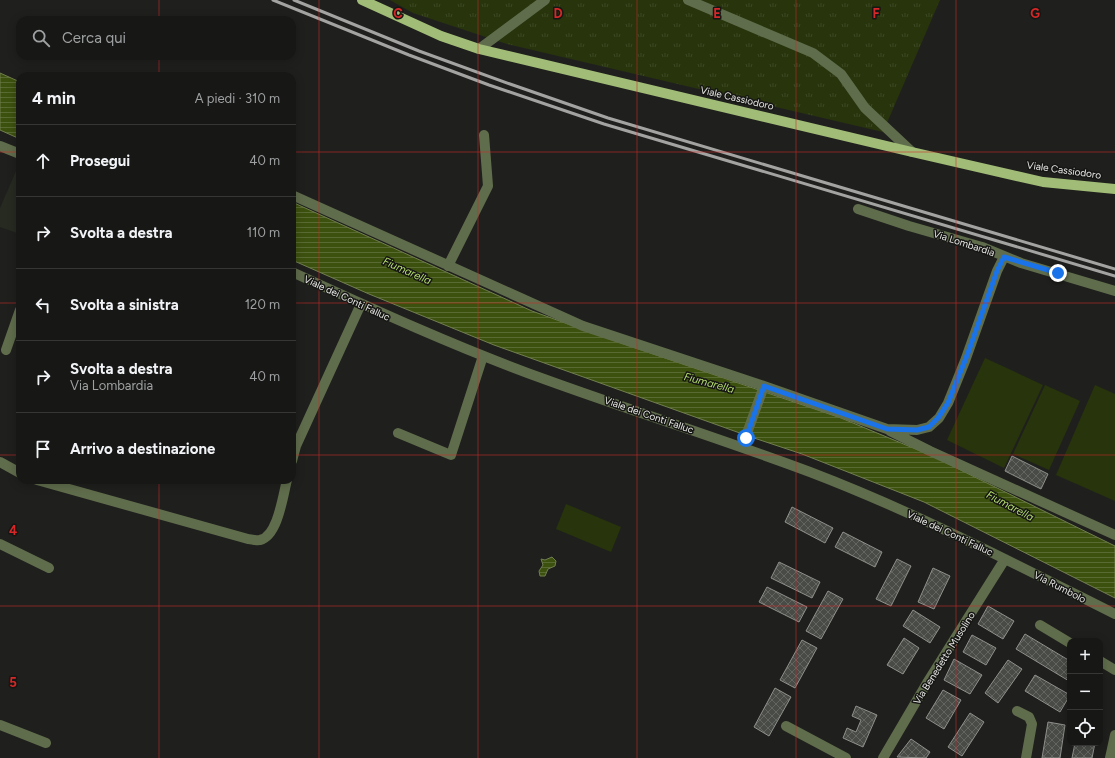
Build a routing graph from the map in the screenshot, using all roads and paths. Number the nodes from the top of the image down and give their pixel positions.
1 (362, 0) edge
2 (544, 0) edge
3 (688, 0) edge
4 (479, 49) junction
5 (484, 135) dead end
6 (0, 146) edge
7 (16, 152) edge
8 (912, 152) junction
9 (1115, 189) edge
10 (296, 198) edge
11 (858, 209) dead end
12 (1004, 257) junction
13 (448, 266) junction
14 (296, 274) edge
15 (1115, 291) edge
16 (362, 304) junction
17 (16, 321) edge
18 (6, 350) dead end
19 (483, 356) junction
20 (764, 388) junction
21 (887, 429) junction
22 (398, 433) dead end
23 (296, 446) edge
24 (742, 448) junction
25 (0, 462) edge
26 (16, 471) edge
27 (51, 484) edge
28 (286, 484) edge
29 (1115, 535) edge
30 (0, 544) edge
31 (1006, 559) junction
32 (49, 568) dead end
33 (1115, 614) edge
34 (1040, 625) dead end
35 (1067, 641) edge
36 (1103, 663) edge
37 (1115, 670) edge
38 (1018, 711) dead end
39 (0, 725) edge
40 (786, 726) dead end
41 (1115, 735) edge
42 (46, 743) dead end
43 (846, 758) edge
44 (883, 758) edge
45 (1026, 758) edge
46 (1110, 758) edge

1 - 4 main road, Viale Cassiodoro
2 - 4 street
3 - 8 street
4 - 8 main road, Viale Cassiodoro
5 - 13 street
6 - 7 street
8 - 9 main road, Viale Cassiodoro
10 - 13 street
11 - 12 street, Via Lombardia
12 - 15 street, Via Lombardia
12 - 21 street
13 - 20 street
14 - 16 street, Viale dei Conti Falluc
16 - 19 street, Viale dei Conti Falluc
16 - 23 street
17 - 18 street
19 - 22 street
19 - 24 street, Viale dei Conti Falluc
20 - 21 street
20 - 24 street
21 - 29 street
24 - 31 street, Viale dei Conti Falluc
25 - 26 street
27 - 28 street
30 - 32 street
31 - 33 street, Via Rumbolo
31 - 44 street, Via Benedetto Musolino
34 - 35 street
36 - 37 street
38 - 45 street
39 - 42 street
40 - 43 street
41 - 46 street

